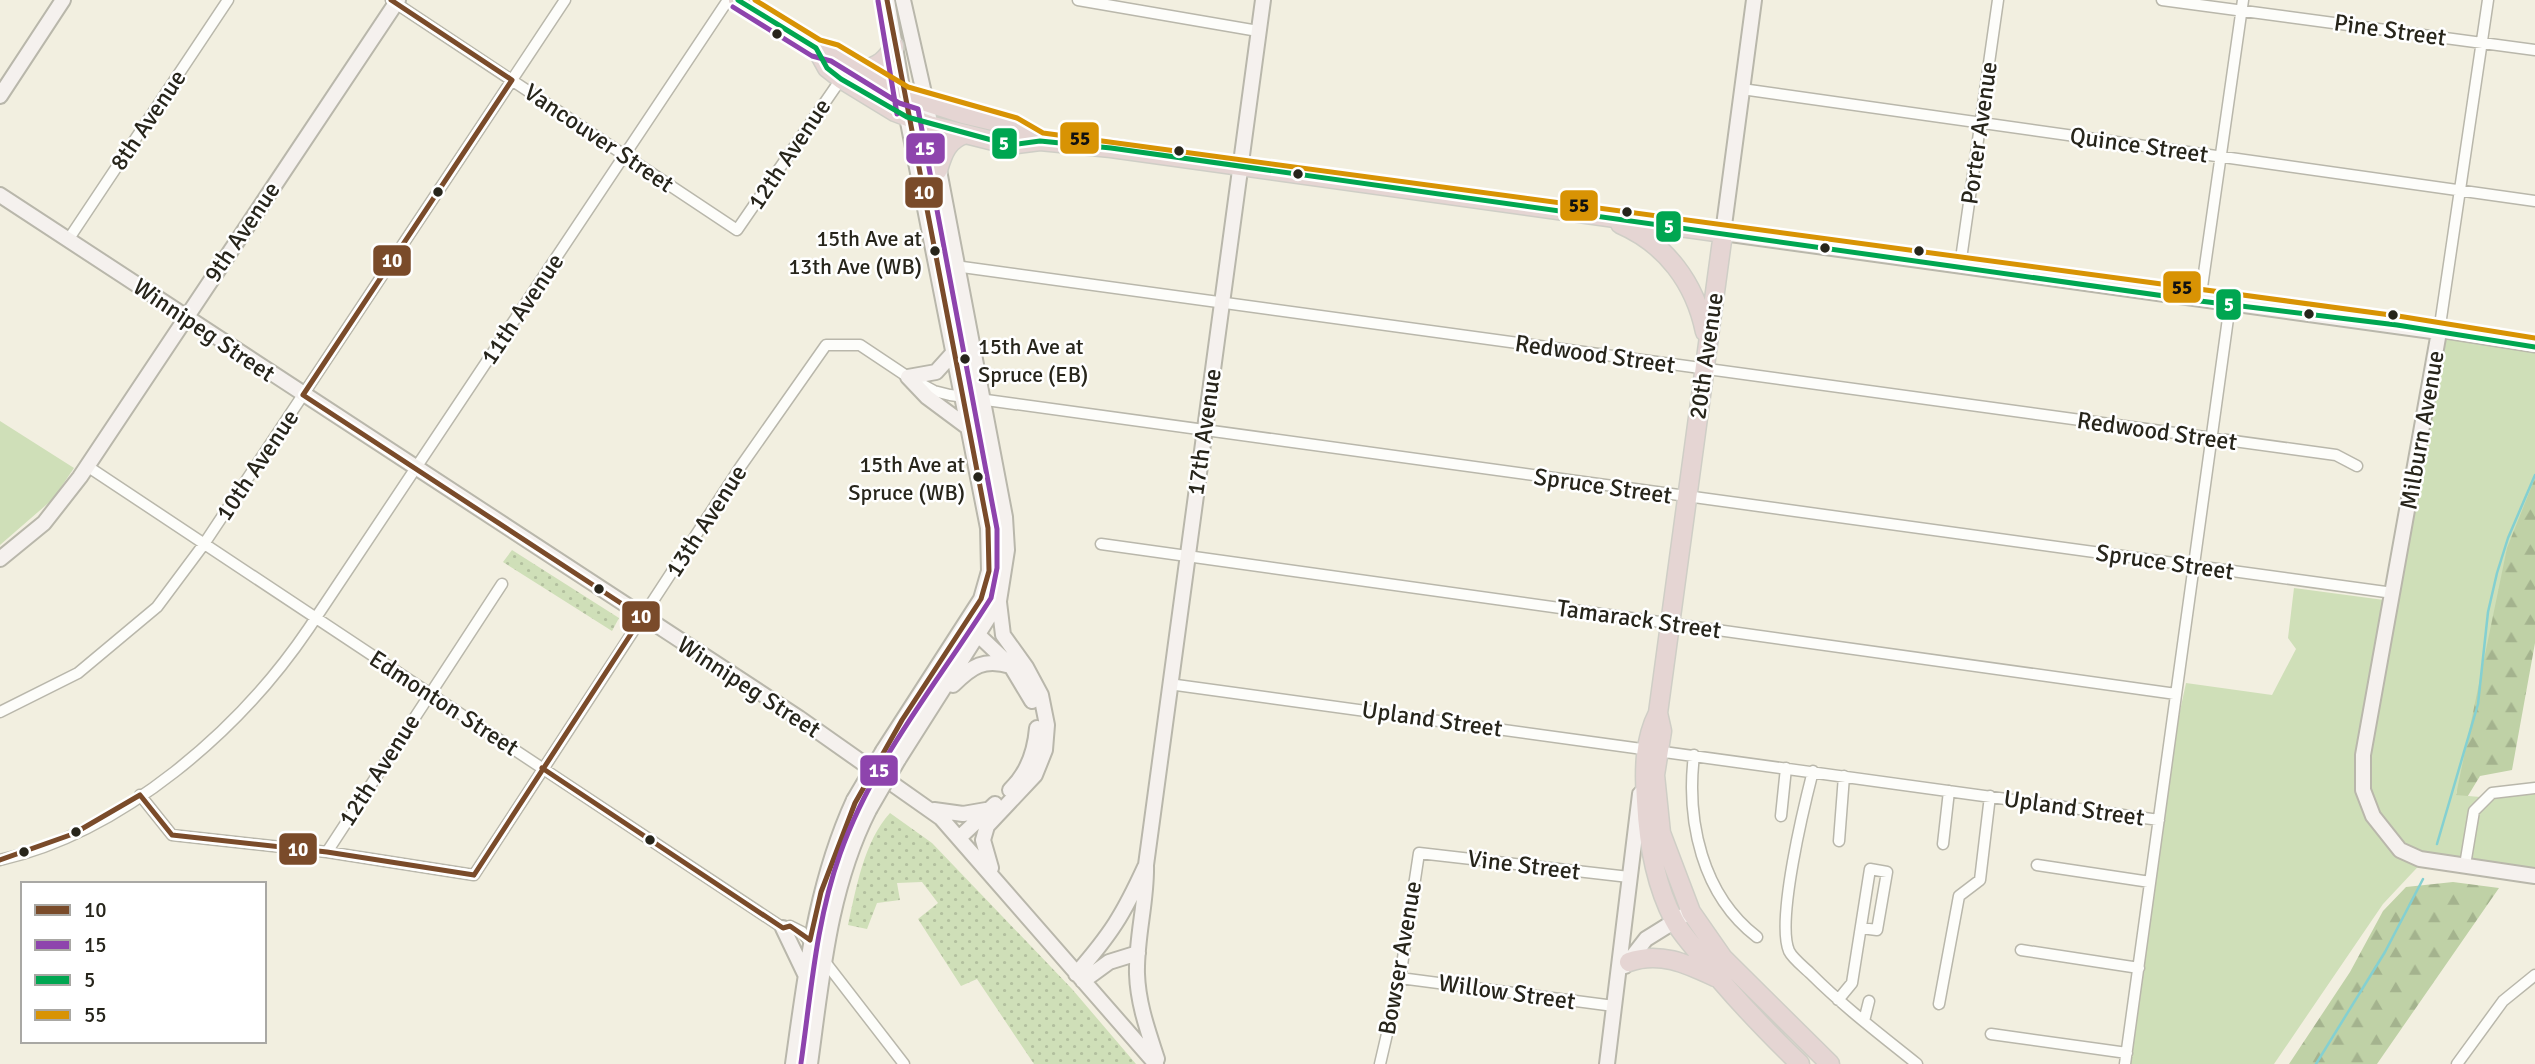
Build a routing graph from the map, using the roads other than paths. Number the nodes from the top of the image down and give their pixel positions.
1 (64, 0) edge
2 (228, 0) edge
3 (565, 0) edge
4 (728, 0) edge
5 (738, 0) edge
6 (887, 0) edge
7 (903, 0) edge
8 (1077, 0) edge
9 (1263, 0) edge
10 (1754, 0) edge
11 (1998, 0) edge
12 (2162, 0) edge
13 (2488, 0) edge
14 (395, 1) edge
15 (2242, 5) edge
16 (1258, 31) junction
17 (2482, 43) junction
18 (894, 46) junction
19 (816, 48) junction
20 (2535, 50) edge
21 (862, 70) junction
22 (841, 79) junction
23 (512, 80) junction
24 (1742, 89) junction
25 (904, 95) junction
26 (0, 96) edge
27 (926, 102) junction
28 (907, 117) junction
29 (1981, 122) junction
30 (929, 125) junction
31 (966, 134) junction
32 (1040, 141) junction
33 (625, 155) junction
34 (2221, 156) junction
35 (1241, 167) junction
36 (938, 170) junction
37 (2461, 190) junction
38 (0, 195) edge
39 (2535, 201) edge
40 (1604, 217) junction
41 (737, 230) joint
42 (1723, 233) junction
43 (68, 240) junction
44 (955, 265) junction
45 (1960, 266) junction
46 (2200, 301) junction
47 (1222, 302) junction
48 (2230, 304) junction
49 (185, 317) junction
50 (2439, 332) junction
51 (1708, 343) junction
52 (826, 345) joint
53 (2535, 347) edge
54 (954, 352) junction
55 (1705, 369) junction
56 (908, 377) junction
57 (303, 395) junction
58 (963, 397) junction
59 (981, 399) junction
60 (970, 429) junction
61 (1204, 431) junction
62 (2212, 438) junction
63 (88, 466) junction
64 (2357, 466) dead end
65 (415, 469) junction
66 (1688, 497) junction
67 (204, 544) junction
68 (1101, 544) dead end
69 (1186, 556) junction
70 (0, 559) edge
71 (2194, 566) junction
72 (502, 583) dead end
73 (2393, 593) junction
74 (999, 601) junction
75 (316, 618) junction
76 (642, 618) junction
77 (1671, 622) junction
78 (966, 623) junction
79 (979, 635) junction
80 (1011, 666) junction
81 (1170, 684) junction
82 (428, 694) junction
83 (2176, 694) junction
84 (934, 703) junction
85 (0, 712) edge
86 (1653, 749) junction
87 (1695, 755) junction
88 (542, 768) junction
89 (1786, 768) junction
90 (1644, 771) junction
91 (1813, 771) junction
92 (1843, 776) junction
93 (2535, 788) edge
94 (1949, 791) junction
95 (140, 795) junction
96 (1990, 796) junction
97 (929, 809) junction
98 (989, 809) junction
99 (1781, 817) dead end
100 (2159, 820) junction
101 (960, 837) junction
102 (1839, 841) dead end
103 (1943, 844) dead end
104 (327, 852) junction
105 (1419, 853) joint
106 (0, 860) edge
107 (1146, 865) junction
108 (2037, 865) dead end
109 (2465, 865) junction
110 (992, 873) junction
111 (2535, 876) edge
112 (1629, 877) junction
113 (2150, 882) junction
114 (1691, 912) junction
115 (1674, 921) junction
116 (1861, 928) junction
117 (783, 929) junction
118 (1757, 937) dead end
119 (810, 940) junction
120 (2021, 950) dead end
121 (1138, 953) junction
122 (825, 961) junction
123 (2138, 968) junction
124 (1624, 969) junction
125 (806, 975) junction
126 (2535, 975) edge
127 (1079, 977) junction
128 (1717, 977) junction
129 (1400, 978) junction
130 (1838, 1000) junction
131 (1869, 1001) dead end
132 (1939, 1004) dead end
133 (1614, 1006) junction
134 (1864, 1021) junction
135 (1991, 1034) dead end
136 (2126, 1059) edge
137 (793, 1064) edge
138 (810, 1064) edge
139 (904, 1064) edge
140 (1158, 1064) edge
141 (1380, 1064) edge
142 (1607, 1064) edge
143 (1800, 1064) edge
144 (1830, 1064) edge
145 (1917, 1064) edge
146 (2457, 1064) edge

1 - 26 street
2 - 43 street, 8th Avenue
3 - 23 street, 10th Avenue
4 - 33 street, 11th Avenue
5 - 19 highway
6 - 18 street
7 - 27 street
8 - 16 street
9 - 16 street, 17th Avenue
10 - 24 street, 20th Avenue
11 - 29 street, Porter Avenue
12 - 15 street, Pine Street
13 - 17 street, Milburn Avenue
14 - 23 street, Vancouver Street
14 - 49 street, 9th Avenue
15 - 17 street, Pine Street
15 - 34 street
16 - 35 street, 17th Avenue
17 - 20 street, Pine Street
17 - 37 street, Milburn Avenue
18 - 21 highway
18 - 25 street
19 - 21 highway
19 - 22 highway
21 - 25 highway
22 - 28 highway
22 - 41 street, 12th Avenue
23 - 33 street, Vancouver Street
23 - 57 street, 10th Avenue
24 - 29 street, Quince Street
24 - 42 street, 20th Avenue
25 - 27 highway
25 - 28 street
27 - 30 street
27 - 32 highway
28 - 30 highway
28 - 54 street
29 - 34 street, Quince Street
29 - 45 street, Porter Avenue
30 - 31 highway
30 - 36 street
31 - 32 highway
31 - 36 highway
32 - 35 highway
33 - 41 street, Vancouver Street
33 - 65 street, 11th Avenue
34 - 37 street, Quince Street
34 - 46 street
35 - 40 highway
35 - 47 street, 17th Avenue
36 - 44 street
37 - 39 street, Quince Street
37 - 50 street, Milburn Avenue
38 - 43 street, Winnipeg Street
40 - 42 highway
40 - 51 highway
42 - 45 street
42 - 51 highway, 20th Avenue
43 - 49 street, Winnipeg Street
44 - 47 street, Redwood Street
44 - 59 street
45 - 46 street
46 - 48 street
47 - 55 street, Redwood Street
47 - 61 street, 17th Avenue
48 - 50 street
48 - 62 street
49 - 57 street, Winnipeg Street
49 - 63 street, 9th Avenue
50 - 53 street
50 - 73 street, Milburn Avenue
51 - 55 highway, 20th Avenue
52 - 56 street, Spruce Street
52 - 76 street, 13th Avenue
54 - 56 street
54 - 58 street
55 - 62 street, Redwood Street
55 - 66 highway, 20th Avenue
56 - 58 street, Spruce Street
56 - 60 street
57 - 65 street, Winnipeg Street
57 - 67 street, 10th Avenue
58 - 59 street, Spruce Street
58 - 60 street
59 - 61 street, Spruce Street
59 - 74 street
60 - 78 street
61 - 66 street, Spruce Street
61 - 69 street, 17th Avenue
62 - 64 street, Redwood Street
62 - 71 street
63 - 67 street, Edmonton Street
63 - 70 street, 9th Avenue
65 - 75 street, 11th Avenue
65 - 76 street, Winnipeg Street
66 - 71 street, Spruce Street
66 - 77 highway, 20th Avenue
67 - 75 street, Edmonton Street
67 - 85 street, 10th Avenue
68 - 69 street, Tamarack Street
69 - 77 street, Tamarack Street
69 - 81 street, 17th Avenue
71 - 73 street, Spruce Street
71 - 83 street
72 - 82 street, 12th Avenue
73 - 109 street, Milburn Avenue
74 - 79 street
74 - 110 street
75 - 82 street, Edmonton Street
75 - 95 street, 11th Avenue
76 - 88 street, 13th Avenue
76 - 97 street, Winnipeg Street
77 - 83 street, Tamarack Street
77 - 86 highway, 20th Avenue
78 - 79 street
78 - 119 street, bridge
79 - 80 street
79 - 84 street
80 - 84 street
80 - 98 street
81 - 86 street, Upland Street
81 - 107 street, 17th Avenue
82 - 88 street, Edmonton Street
82 - 104 street, 12th Avenue
83 - 100 street
84 - 122 street, bridge
86 - 87 street, Upland Street
86 - 90 highway, 20th Avenue
86 - 114 highway
87 - 89 street, Upland Street
87 - 118 street
88 - 104 street, 13th Avenue
88 - 117 street, Edmonton Street
89 - 91 street, Upland Street
89 - 99 street
90 - 112 street, 20th Avenue
90 - 115 highway
91 - 92 street, Upland Street
91 - 130 street
92 - 94 street, Upland Street
92 - 102 street
93 - 109 street
94 - 96 street, Upland Street
94 - 103 street
95 - 104 street
95 - 106 street, 11th Avenue
96 - 100 street, Upland Street
96 - 132 street, Upland Street
97 - 98 street
97 - 101 street, Winnipeg Street
98 - 101 street
100 - 113 street
101 - 110 street, Winnipeg Street
105 - 112 street, Vine Street
105 - 129 street, Bowser Avenue
107 - 121 street, 17th Avenue
107 - 127 street, 17th Avenue
108 - 113 street
109 - 111 street
110 - 127 street, Winnipeg Street
112 - 124 street, 20th Avenue
113 - 123 street
114 - 115 street
114 - 144 highway
115 - 124 street
115 - 128 highway
116 - 116 street
116 - 130 street
117 - 119 street, Edmonton Street
117 - 125 street
119 - 122 street
119 - 125 street
120 - 123 street
121 - 127 street
121 - 140 street, 17th Avenue
122 - 138 street
122 - 139 street
123 - 136 street
124 - 128 highway
124 - 133 street, 20th Avenue
125 - 137 street
126 - 146 street
127 - 140 street, Winnipeg Street
128 - 143 highway
129 - 133 street, Willow Street
129 - 141 street, Bowser Avenue
130 - 134 street
131 - 134 street
133 - 142 street, 20th Avenue
134 - 145 street
135 - 136 street

